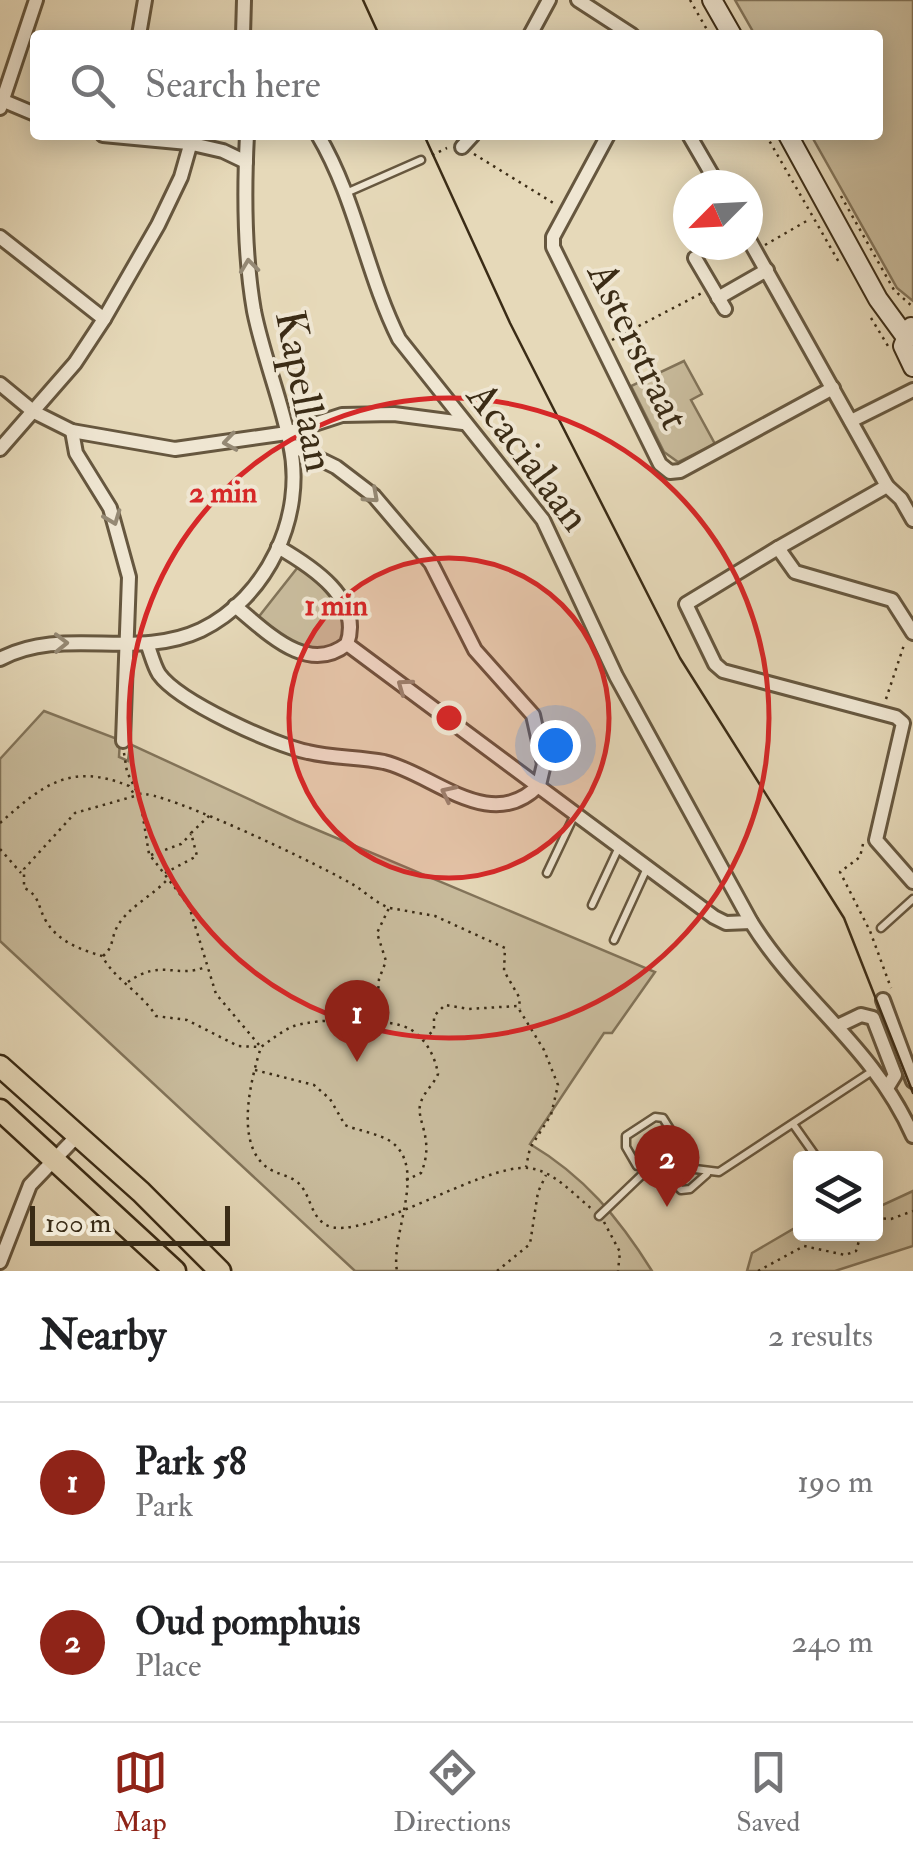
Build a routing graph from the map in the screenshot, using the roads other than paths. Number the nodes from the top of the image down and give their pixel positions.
1 (36, 0) edge
2 (145, 0) edge
3 (244, 0) edge
4 (549, 0) edge
5 (578, 0) edge
6 (712, 0) edge
7 (140, 30) edge
8 (243, 30) edge
9 (533, 30) edge
10 (628, 30) edge
11 (729, 30) edge
12 (3, 99) edge
13 (30, 112) edge
14 (189, 140) edge
15 (194, 140) edge
16 (246, 140) edge
17 (320, 140) edge
18 (469, 140) edge
19 (605, 140) edge
20 (692, 140) edge
21 (791, 140) edge
22 (462, 148) road end
23 (421, 160) road end
24 (246, 162) junction
25 (709, 170) edge
26 (346, 192) junction
27 (0, 237) edge
28 (695, 260) edge
29 (761, 260) edge
30 (766, 270) junction
31 (104, 319) junction
32 (910, 327) edge
33 (912, 367) edge
34 (0, 384) edge
35 (833, 388) junction
36 (911, 390) edge
37 (34, 412) junction
38 (851, 421) junction
39 (463, 424) junction
40 (72, 431) junction
41 (288, 439) junction
42 (0, 449) edge
43 (887, 486) junction
44 (913, 520) edge
45 (278, 547) junction
46 (778, 548) junction
47 (234, 606) junction
48 (912, 633) edge
49 (348, 644) junction
50 (148, 646) junction
51 (125, 647) junction
52 (0, 659) edge
53 (124, 741) road end
54 (539, 785) junction
55 (576, 813) junction
56 (620, 846) junction
57 (647, 867) junction
58 (547, 873) dead end
59 (913, 882) edge
60 (913, 899) edge
61 (592, 906) dead end
62 (751, 922) junction
63 (881, 928) dead end
64 (614, 940) dead end
65 (883, 1000) road end
66 (840, 1025) junction
67 (0, 1066) edge
68 (875, 1069) junction
69 (913, 1081) edge
70 (887, 1088) junction
71 (0, 1110) edge
72 (794, 1124) junction
73 (913, 1136) edge
74 (76, 1137) junction
75 (812, 1151) edge
76 (50, 1164) junction
77 (648, 1170) junction
78 (707, 1174) junction
79 (600, 1216) dead end
80 (0, 1262) edge
81 (175, 1271) edge
82 (220, 1271) edge

1 - 12 street
2 - 7 street
3 - 8 street
4 - 9 street
5 - 10 street
6 - 11 street
12 - 13 street
14 - 31 street
15 - 24 street
16 - 24 street, Kapellaan
17 - 26 street, Acacialaan
18 - 22 street
19 - 35 street, Asterstraat
20 - 25 street
21 - 32 street
23 - 26 lane
41 -> 24 street, Kapellaan
26 - 39 street, Acacialaan
27 - 31 street
28 - 30 street
29 - 30 street
30 - 35 street
31 - 37 street
32 - 33 street
33 - 36 street
34 - 37 street
35 - 38 street
36 - 38 street
37 - 40 street
37 - 42 street
38 - 43 street
39 - 41 street
39 - 62 street, Acacialaan
41 -> 40 street
40 -> 51 street
41 - 45 street, Kapellaan
41 -> 54 street
43 - 44 street
43 - 46 street
45 - 47 street, Kapellaan
45 - 49 street
46 - 48 street
46 - 59 street
47 - 49 street
47 - 50 street, Kapellaan
54 -> 49 street
50 - 51 street, Kapellaan
54 -> 50 street
52 -> 51 street, Kapellaan
51 - 53 street
54 - 55 street
55 - 56 street
55 - 58 lane
56 - 57 street
56 - 61 lane
57 - 62 street
57 - 64 lane
60 - 63 lane
62 - 66 street, Acacialaan
65 - 69 street
66 - 68 street, Acacialaan
66 - 70 street
67 - 74 main road
68 - 70 street, Acacialaan
68 - 72 lane
70 - 73 street, Acacialaan
71 - 76 main road
72 - 75 lane
72 - 78 lane
74 - 76 street
74 - 82 main road
76 - 80 street
76 - 81 main road
77 - 78 lane
77 - 78 lane
77 - 79 lane

